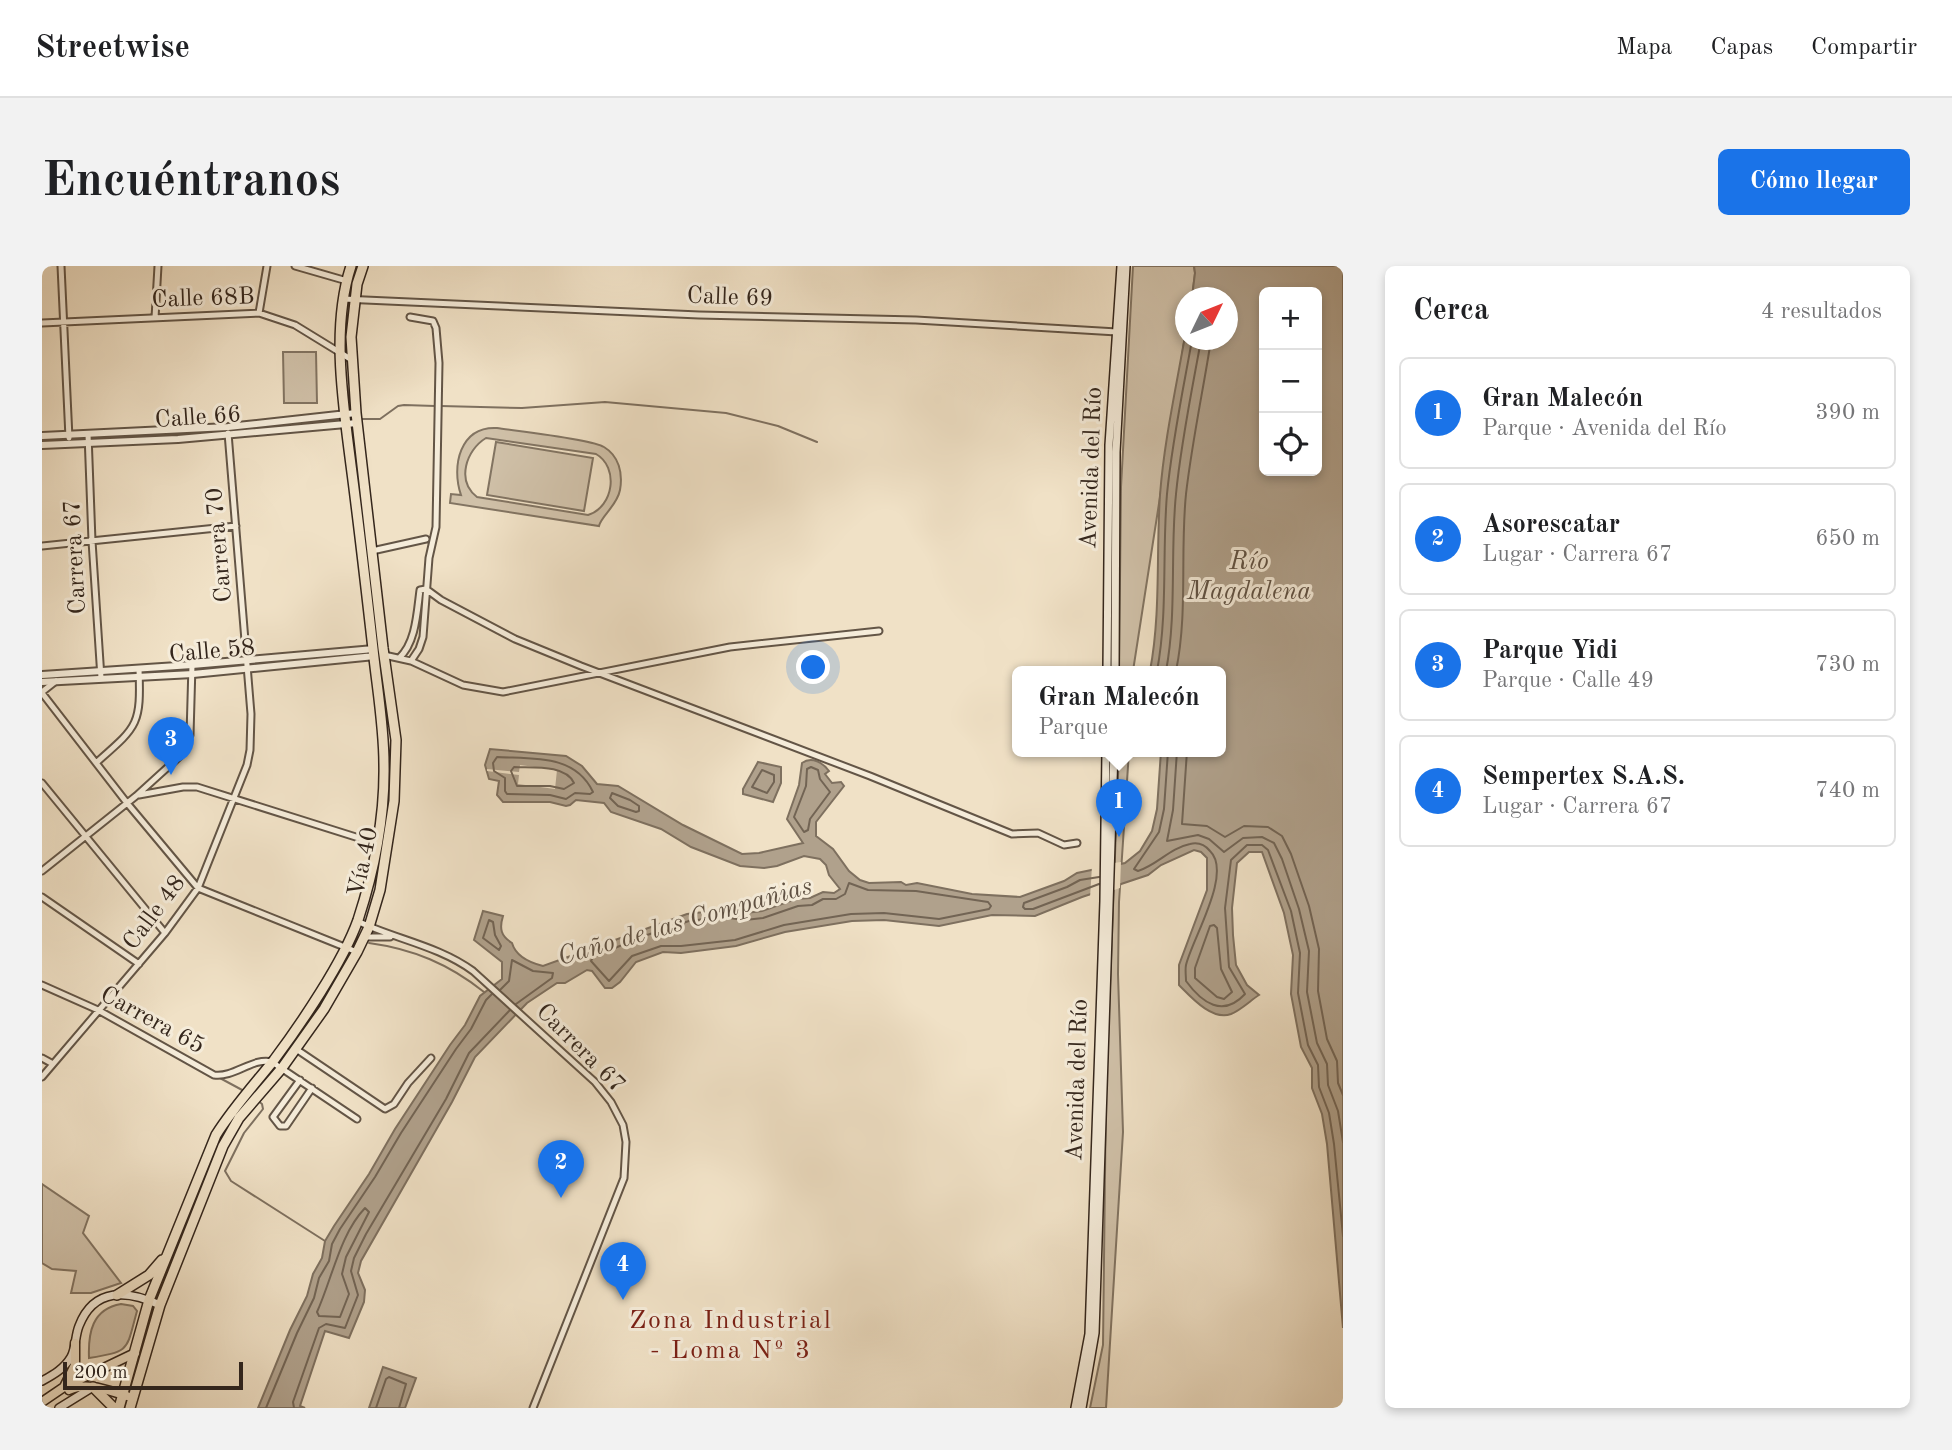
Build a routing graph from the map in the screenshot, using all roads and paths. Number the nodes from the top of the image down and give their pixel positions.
1 (61, 266) edge
2 (158, 266) edge
3 (267, 266) edge
4 (296, 266) edge
5 (351, 266) edge
6 (363, 266) edge
7 (1121, 266) edge
8 (1126, 266) edge
9 (346, 281) junction
10 (357, 284) junction
11 (343, 299) junction
12 (355, 299) junction
13 (259, 313) junction
14 (410, 317) dead end
15 (155, 318) junction
16 (42, 323) edge
17 (64, 323) junction
18 (1116, 332) junction
19 (341, 353) junction
20 (353, 360) junction
21 (356, 413) junction
22 (345, 414) junction
23 (357, 424) junction
24 (346, 425) junction
25 (228, 427) junction
26 (178, 430) junction
27 (127, 433) junction
28 (88, 434) junction
29 (69, 435) junction
30 (228, 435) junction
31 (42, 436) edge
32 (178, 439) junction
33 (127, 442) junction
34 (88, 443) junction
35 (42, 444) edge
36 (69, 444) junction
37 (236, 526) junction
38 (426, 539) dead end
39 (92, 541) junction
40 (42, 546) edge
41 (372, 551) junction
42 (426, 589) junction
43 (879, 631) dead end
44 (378, 652) junction
45 (399, 658) junction
46 (411, 661) junction
47 (192, 665) junction
48 (248, 665) junction
49 (1107, 666) edge
50 (1115, 666) edge
51 (139, 673) junction
52 (600, 673) junction
53 (192, 674) junction
54 (42, 675) edge
55 (101, 675) junction
56 (57, 681) junction
57 (42, 682) edge
58 (42, 693) edge
59 (1106, 757) edge
60 (1114, 757) edge
61 (97, 762) junction
62 (42, 783) edge
63 (136, 796) junction
64 (234, 800) junction
65 (127, 803) junction
66 (84, 836) junction
67 (1077, 843) dead end
68 (376, 844) junction
69 (388, 847) junction
70 (1108, 861) junction
71 (43, 868) edge
72 (198, 888) junction
73 (42, 897) edge
74 (1107, 901) junction
75 (357, 921) junction
76 (369, 927) junction
77 (165, 933) junction
78 (364, 937) junction
79 (393, 937) junction
80 (345, 947) junction
81 (357, 953) junction
82 (139, 964) junction
83 (42, 985) edge
84 (98, 1010) junction
85 (296, 1049) junction
86 (42, 1058) edge
87 (432, 1058) dead end
88 (272, 1062) junction
89 (53, 1064) junction
90 (245, 1068) junction
91 (282, 1068) junction
92 (42, 1077) edge
93 (300, 1080) junction
94 (259, 1082) junction
95 (312, 1088) junction
96 (243, 1104) junction
97 (357, 1119) dead end
98 (199, 1171) junction
99 (209, 1177) junction
100 (170, 1247) junction
101 (117, 1295) junction
102 (149, 1300) junction
103 (160, 1305) junction
104 (75, 1343) junction
105 (135, 1353) junction
106 (42, 1381) edge
107 (93, 1387) junction
108 (66, 1389) junction
109 (128, 1397) junction
110 (42, 1402) edge
111 (43, 1408) edge
112 (59, 1408) edge
113 (114, 1408) edge
114 (120, 1408) edge
115 (130, 1408) edge
116 (533, 1408) edge
117 (1075, 1408) edge
118 (1082, 1408) edge

1 - 17 street
2 - 15 street
3 - 13 street
4 - 9 street
5 - 9 highway, Vía 40
6 - 10 highway, Vía 40
7 - 18 main road, Avenida del Río
8 - 50 main road, Avenida del Río
9 - 10 street
9 - 11 highway, Vía 40
10 - 12 highway, Vía 40
11 - 12 street, Calle 69
11 - 19 highway, Vía 40
12 - 18 street, Calle 69
12 - 20 highway, Vía 40
13 - 15 street, Calle 68B
13 - 19 street, Calle 68B
14 - 42 street
15 - 17 street, Calle 68B
16 - 17 street, Calle 68B
17 - 29 street
18 - 49 main road, Avenida del Río
19 - 20 street, Calle 68B
19 - 22 highway, Vía 40
20 - 21 highway, Vía 40
21 - 22 street, Calle 66
21 - 23 highway, Vía 40
22 - 24 highway, Vía 40
22 - 25 street, Calle 66
23 - 24 street, Calle 66
23 - 41 highway, Vía 40
24 - 30 street, Calle 66
24 - 44 highway, Vía 40
25 - 26 street, Calle 66
25 - 30 street, Carrera 70
26 - 27 street, Calle 66
26 - 32 street
27 - 28 street, Calle 66
27 - 33 street
28 - 29 street, Calle 66
28 - 34 street, Carrera 67
29 - 31 street, Calle 66
29 - 36 street
30 - 32 street, Calle 66
30 - 37 street, Carrera 70
32 - 33 street, Calle 66
33 - 34 street, Calle 66
34 - 36 street, Calle 66
34 - 39 street, Carrera 67
35 - 36 street, Calle 66
37 - 39 street
37 - 48 street, Carrera 70
38 - 41 street
39 - 40 street
39 - 55 street, Carrera 67
41 - 44 highway, Vía 40
42 - 45 street
42 - 46 street
42 - 52 street
43 - 52 street
44 - 45 street
44 - 48 street, Calle 58
44 - 68 highway, Vía 40
44 - 69 highway, Vía 40
45 - 46 street
46 - 52 street
47 - 48 street, Calle 58
47 - 51 street, Calle 58
47 - 53 street
48 - 53 street, Calle 58
48 - 64 street, Calle 48
51 - 53 street, Calle 58
51 - 55 street, Calle 58
51 - 61 street
52 - 67 street
53 - 63 street
54 - 55 street, Calle 58
55 - 56 street, Calle 58
56 - 57 street, Calle 58
56 - 58 street
58 - 61 street
59 - 70 main road, Avenida del Río
60 - 70 main road, Avenida del Río
61 - 65 street
62 - 66 street
63 - 64 street
63 - 65 street
64 - 68 street
64 - 72 street, Calle 48
65 - 66 street
65 - 72 street
66 - 71 street
66 - 77 street
68 - 69 street
68 - 75 highway, Vía 40
69 - 76 highway, Vía 40
70 - 74 main road, Avenida del Río
72 - 77 street, Calle 48
72 - 80 street
73 - 82 street
74 - 117 main road, Avenida del Río
74 - 118 main road, Avenida del Río
75 - 76 street, Carrera 67
75 - 80 highway, Vía 40
76 - 78 highway, Vía 40
76 - 79 street, Carrera 67
77 - 82 street, Calle 48
78 - 79 street, Carrera 67
78 - 81 highway, Vía 40
79 - 116 street, Carrera 67
80 - 81 street
80 - 88 highway, Vía 40
81 - 85 highway, Vía 40
82 - 84 street, Calle 48
83 - 84 street, Carrera 65
84 - 89 street, Calle 48
84 - 90 street, Carrera 65
85 - 87 street
85 - 91 highway, Vía 40
86 - 89 street
88 - 90 street, Carrera 65
88 - 91 street
88 - 94 highway, Vía 40
89 - 92 street, Calle 48
90 - 94 street
91 - 93 street
91 - 94 highway, Vía 40
93 - 95 street
93 - 95 street
94 - 96 highway, Vía 40
95 - 97 street
96 - 98 highway, Vía 40
96 - 99 highway, Vía 40
98 - 99 highway
98 - 100 highway, Vía 40
99 - 103 highway, Vía 40
100 - 101 highway
100 - 102 highway, Vía 40
101 - 102 main road
101 - 104 main road
102 - 103 main road
102 - 105 highway, Vía 40
103 - 109 highway, Vía 40
104 - 106 main road
104 - 108 main road
105 - 108 main road
105 - 109 highway, Vía 40
107 - 108 main road
107 - 109 main road
107 - 112 main road
107 - 113 highway
108 - 110 main road
108 - 111 main road
109 - 114 highway, Vía 40
109 - 115 highway, Vía 40

